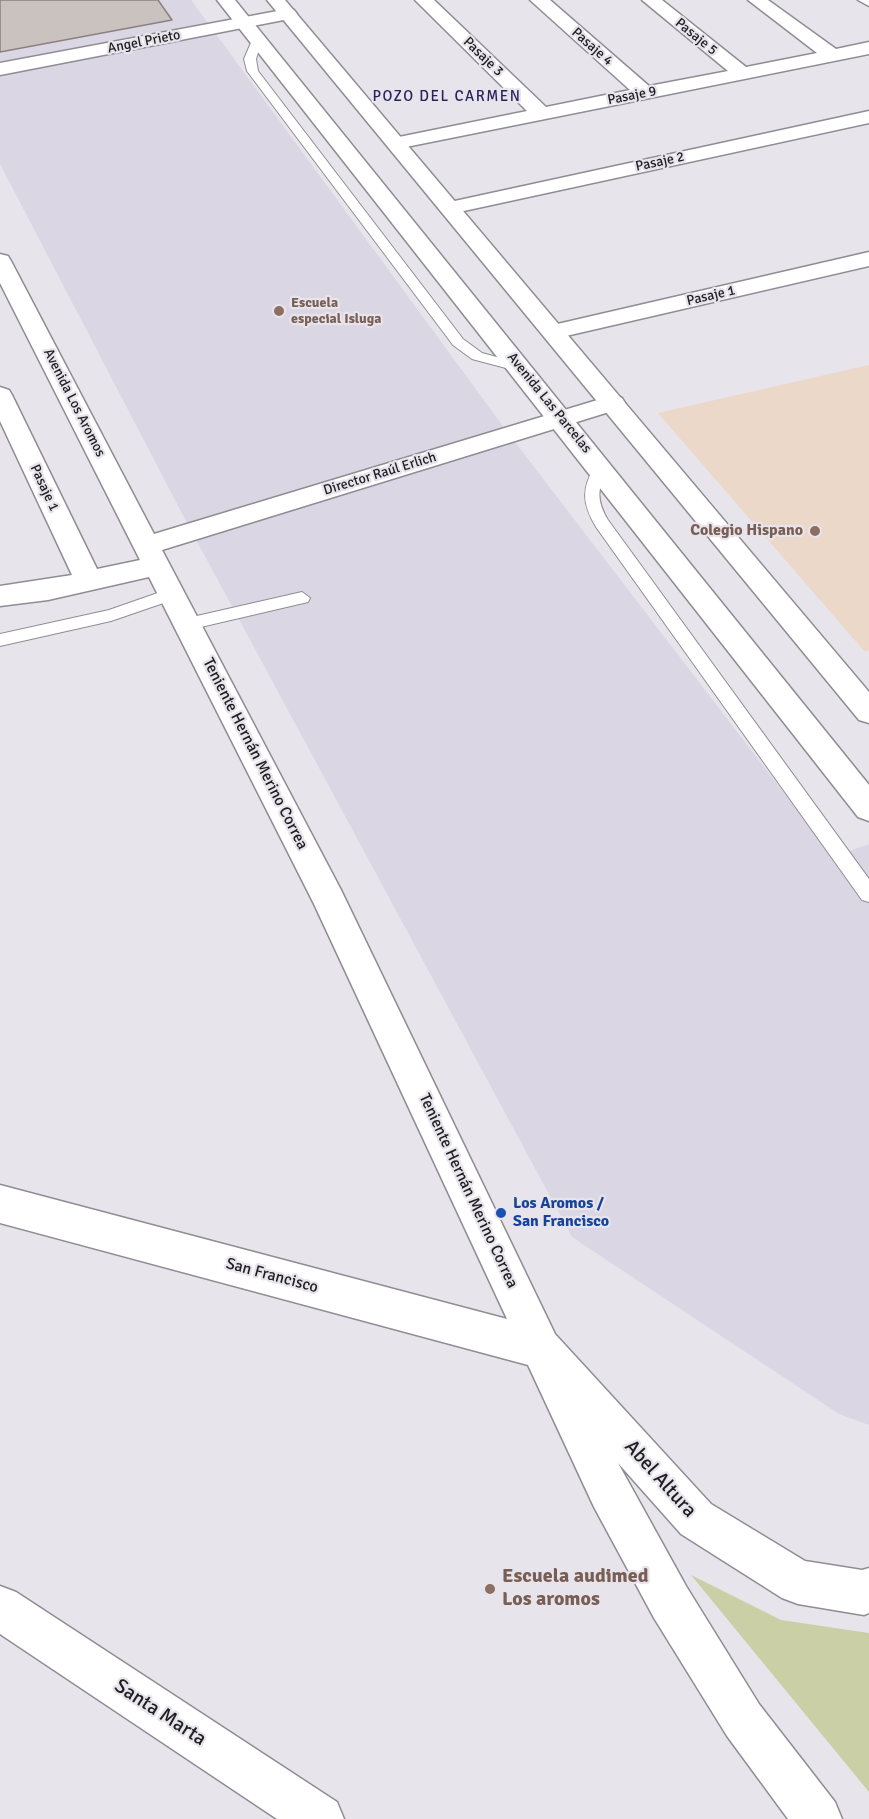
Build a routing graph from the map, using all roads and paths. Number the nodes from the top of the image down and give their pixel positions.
1 (226, 0) edge
2 (424, 0) edge
3 (539, 0) edge
4 (651, 0) edge
5 (757, 0) edge
6 (282, 7) edge
7 (250, 32) junction
8 (869, 48) edge
9 (832, 55) junction
10 (0, 69) edge
11 (742, 74) junction
12 (645, 93) junction
13 (542, 114) junction
14 (869, 117) edge
15 (396, 143) junction
16 (450, 208) junction
17 (869, 260) edge
18 (0, 261) edge
19 (6, 284) edge
20 (554, 332) junction
21 (521, 368) junction
22 (0, 395) edge
23 (613, 404) junction
24 (562, 419) junction
25 (601, 468) junction
26 (88, 580) junction
27 (166, 582) junction
28 (0, 597) edge
29 (302, 598) dead end
30 (0, 640) edge
31 (869, 712) edge
32 (869, 808) edge
33 (869, 894) edge
34 (0, 1204) edge
35 (543, 1349) junction
36 (869, 1590) edge
37 (0, 1608) edge
38 (320, 1819) edge
39 (818, 1819) edge

1 - 7 street, Avenida Las Parcelas
2 - 13 street, Pasaje 3
3 - 12 street, Pasaje 4
4 - 11 street, Pasaje 5
5 - 9 street
6 - 7 street, Angel Prieto
6 - 15 street
7 - 10 street, Angel Prieto
7 - 21 street, Avenida Las Parcelas
7 - 21 lane
8 - 9 street, Pasaje 9
9 - 11 street, Pasaje 9
11 - 12 street, Pasaje 9
12 - 13 street, Pasaje 9
13 - 15 street, Pasaje 9
14 - 16 street, Pasaje 2
15 - 16 street
16 - 20 street
17 - 20 street, Pasaje 1
18 - 19 street, Avenida Los Aromos
19 - 27 street, Avenida Los Aromos
20 - 23 street
21 - 24 street, Avenida Las Parcelas
22 - 26 street, Pasaje 1
23 - 24 street, Director Raúl Erlich
23 - 31 street
24 - 25 street, Avenida Las Parcelas
24 - 27 street, Director Raúl Erlich
25 - 32 street, Avenida Las Parcelas
25 - 33 lane
26 - 27 street
26 - 28 street
27 - 29 lane
27 - 30 lane
27 - 35 street, Teniente Hernán Merino Correa
34 - 35 street, San Francisco
35 - 36 street, Abel Altura
35 - 39 street, Teniente Hernán Merino Correa
37 - 38 street, Santa Marta

